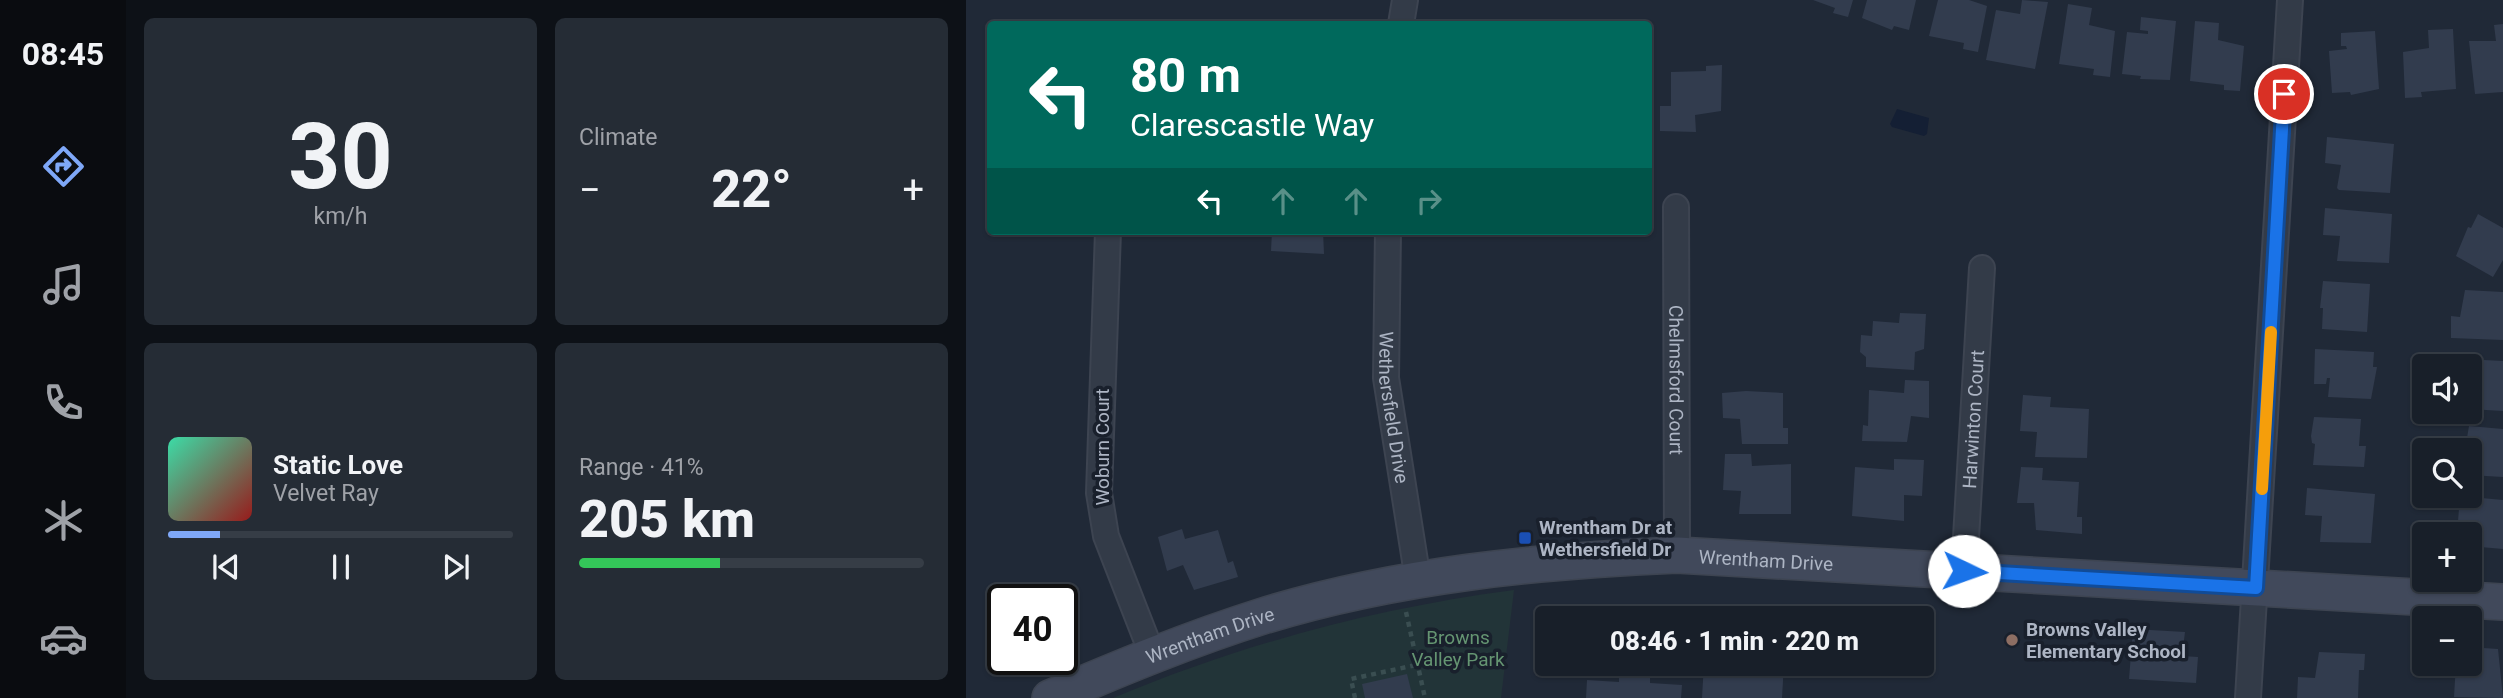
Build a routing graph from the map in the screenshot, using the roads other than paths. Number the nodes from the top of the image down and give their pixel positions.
1 (1405, 0) edge
2 (2290, 0) edge
3 (1402, 21) edge
4 (1676, 207) dead end
5 (1108, 235) edge
6 (1388, 235) edge
7 (1982, 268) dead end
8 (1677, 555) junction
9 (1964, 571) junction
10 (1418, 580) junction
11 (2256, 588) junction
12 (2503, 602) edge
13 (1152, 654) junction
14 (1050, 698) edge
15 (2248, 698) edge

1 - 3 street
2 - 11 street
4 - 8 street, Chelmsford Court
5 - 13 street, Woburn Court
6 - 10 street, Wethersfield Drive
7 - 9 street, Harwinton Court
8 - 9 street, Wrentham Drive
8 - 10 street, Wrentham Drive
9 - 11 street, Wrentham Drive
10 - 13 street, Wrentham Drive
11 - 12 street, Wrentham Drive
11 - 15 street
13 - 14 street, Wrentham Drive

